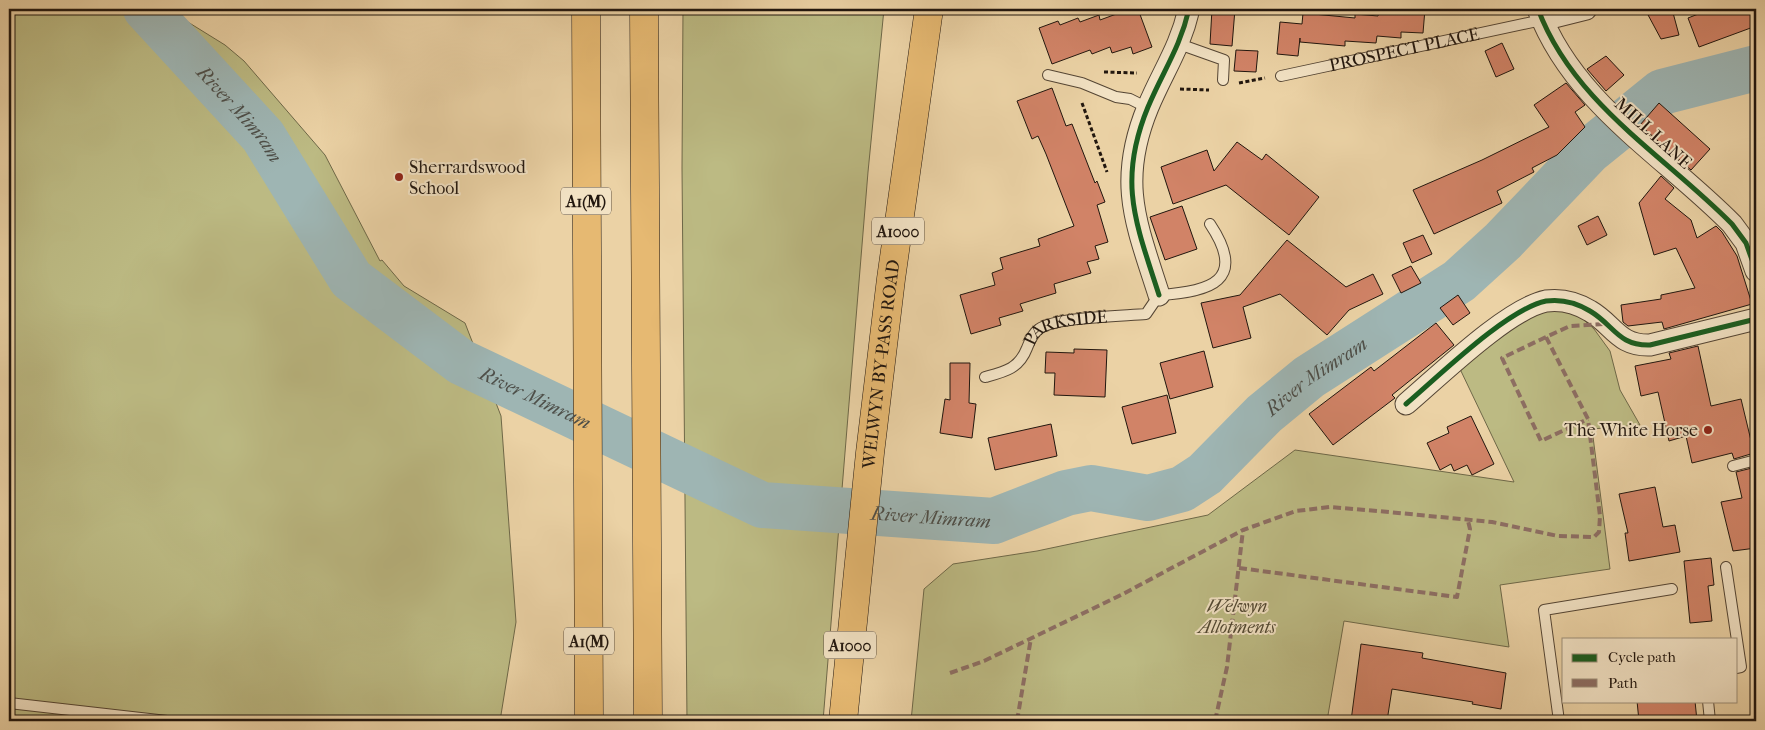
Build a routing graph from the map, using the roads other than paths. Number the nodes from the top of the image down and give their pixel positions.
1 (586, 9) edge
2 (644, 9) edge
3 (929, 9) edge
4 (1189, 9) edge
5 (1586, 9) edge
6 (1540, 14) edge
7 (1175, 53) junction
8 (1048, 74) dead end
9 (1281, 76) dead end
10 (1223, 80) dead end
11 (1148, 108) junction
12 (1210, 224) dead end
13 (1751, 240) edge
14 (1756, 271) edge
15 (1159, 295) junction
16 (1756, 319) edge
17 (985, 377) dead end
18 (1406, 404) dead end
19 (1756, 460) edge
20 (1733, 466) dead end
21 (1726, 567) dead end
22 (1672, 589) dead end
23 (1737, 638) edge
24 (1738, 646) edge
25 (1738, 667) edge
26 (1708, 702) edge
27 (9, 703) edge
28 (167, 721) edge
29 (588, 721) edge
30 (648, 721) edge
31 (843, 721) edge
32 (1559, 721) edge
33 (1710, 721) edge

1 - 29 main road, A1(M)
2 - 30 main road
3 - 31 main road, WELWYN BY-PASS ROAD / A1000
4 - 7 street
5 - 6 street, PROSPECT PLACE
6 - 9 lane, PROSPECT PLACE
6 - 13 street, MILL LANE
7 - 10 lane
7 - 11 street
8 - 11 lane
11 - 15 street
12 - 15 lane
13 - 14 street, MILL LANE
15 - 17 lane, PARKSIDE
16 - 18 street
19 - 20 lane
21 - 23 lane
22 - 32 lane
24 - 25 lane
26 - 33 lane
27 - 28 lane

